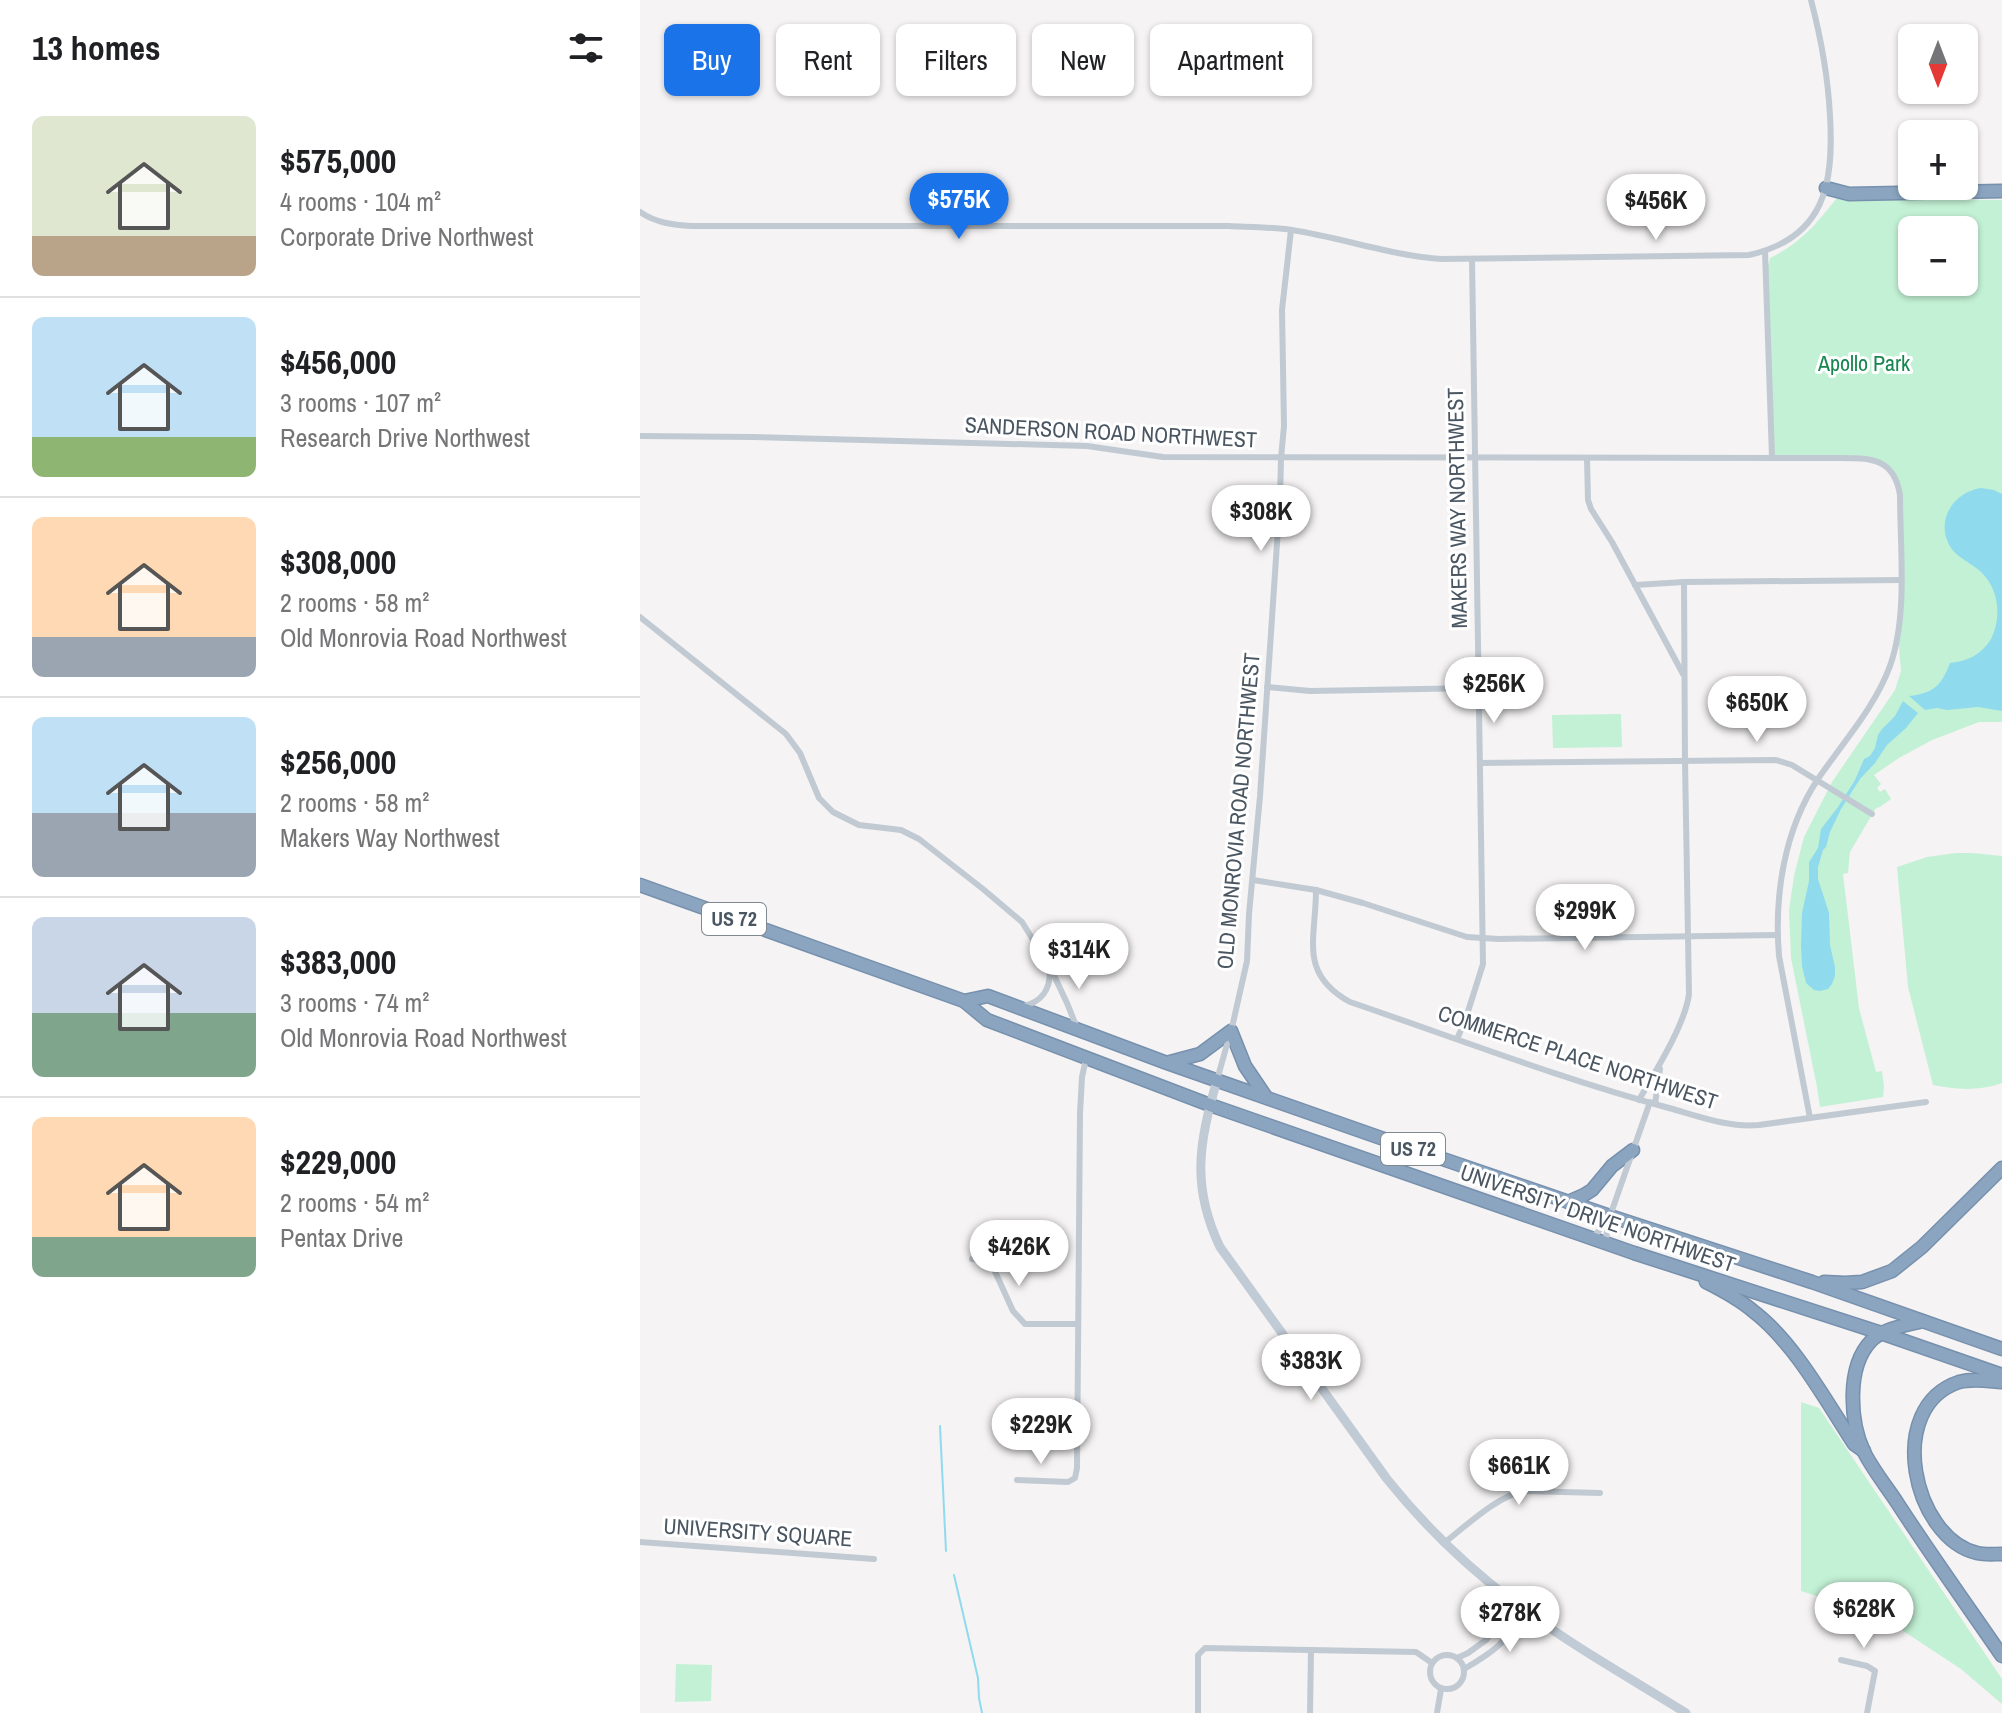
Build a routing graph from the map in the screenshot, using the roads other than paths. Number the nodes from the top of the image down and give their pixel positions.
1 (1811, 0) edge
2 (1826, 188) junction
3 (2002, 191) edge
4 (640, 212) edge
5 (1291, 230) junction
6 (1765, 251) junction
7 (1472, 259) junction
8 (640, 436) edge
9 (1772, 457) junction
10 (1281, 458) junction
11 (1587, 458) junction
12 (1475, 459) junction
13 (1901, 580) junction
14 (1684, 582) junction
15 (1635, 585) junction
16 (640, 617) edge
17 (1684, 676) junction
18 (1267, 687) junction
19 (1478, 688) junction
20 (1685, 761) junction
21 (1480, 763) junction
22 (1817, 781) junction
23 (1872, 814) dead end
24 (1253, 880) junction
25 (640, 885) edge
26 (1316, 890) junction
27 (1777, 935) junction
28 (1688, 936) junction
29 (1482, 938) junction
30 (1050, 967) junction
31 (964, 1001) junction
32 (1019, 1008) junction
33 (1077, 1028) junction
34 (1231, 1031) junction
35 (1457, 1039) junction
36 (1086, 1059) junction
37 (1167, 1063) junction
38 (1660, 1065) junction
39 (1217, 1080) junction
40 (1266, 1097) junction
41 (1639, 1100) junction
42 (1926, 1102) dead end
43 (1652, 1103) junction
44 (1210, 1105) junction
45 (1810, 1118) junction
46 (1633, 1150) junction
47 (2002, 1168) edge
48 (1568, 1202) junction
49 (1610, 1216) junction
50 (1599, 1241) junction
51 (972, 1259) dead end
52 (1678, 1267) junction
53 (1812, 1282) junction
54 (1922, 1321) junction
55 (1078, 1324) junction
56 (1881, 1333) junction
57 (2002, 1349) edge
58 (2002, 1375) edge
59 (2002, 1382) edge
60 (1864, 1451) junction
61 (1017, 1480) dead end
62 (1600, 1493) dead end
63 (640, 1542) edge
64 (1444, 1543) junction
65 (2002, 1554) edge
66 (874, 1559) dead end
67 (1519, 1610) junction
68 (1311, 1650) junction
69 (2002, 1656) edge
70 (1457, 1658) junction
71 (1841, 1660) dead end
72 (1432, 1663) junction
73 (1464, 1669) junction
74 (1441, 1689) junction
75 (1198, 1713) edge
76 (1310, 1713) edge
77 (1437, 1713) edge
78 (1686, 1713) edge
79 (1867, 1713) edge

1 - 2 street
2 - 3 highway
2 - 6 street
4 - 5 street
5 - 7 street
5 - 10 street, OLD MONROVIA ROAD NORTHWEST
6 - 7 street
6 - 9 street
7 - 12 street, MAKERS WAY NORTHWEST
8 - 10 street, SANDERSON ROAD NORTHWEST
9 - 11 street, SANDERSON ROAD NORTHWEST
9 - 13 street, SANDERSON ROAD NORTHWEST
10 - 12 street, SANDERSON ROAD NORTHWEST
10 - 18 street, OLD MONROVIA ROAD NORTHWEST
11 - 12 street, SANDERSON ROAD NORTHWEST
11 - 15 street
12 - 19 street, MAKERS WAY NORTHWEST
13 - 14 street
13 - 22 street, SANDERSON ROAD NORTHWEST
14 - 15 street
14 - 17 street
15 - 17 street
16 - 30 street
17 - 20 street
18 - 19 street
18 - 24 street, OLD MONROVIA ROAD NORTHWEST
19 - 21 street, MAKERS WAY NORTHWEST
20 - 21 street
20 - 22 street
20 - 28 street
21 - 29 street, MAKERS WAY NORTHWEST
22 - 23 street
22 - 27 street, SANDERSON ROAD NORTHWEST
24 - 26 street
24 - 34 street, OLD MONROVIA ROAD NORTHWEST
25 - 31 highway, UNIVERSITY DRIVE NORTHWEST / US 72
26 - 29 street
26 - 35 street, COMMERCE PLACE NORTHWEST
27 - 28 street
27 - 45 street, SANDERSON ROAD NORTHWEST
28 - 29 street
28 - 38 street
29 - 35 street, MAKERS WAY NORTHWEST
30 - 32 street
30 - 33 street
31 - 32 highway, UNIVERSITY DRIVE NORTHWEST / US 72
31 - 36 highway, UNIVERSITY DRIVE NORTHWEST / US 72
32 - 33 highway, UNIVERSITY DRIVE NORTHWEST / US 72
33 - 37 highway, UNIVERSITY DRIVE NORTHWEST / US 72
34 - 37 highway
34 - 39 street, OLD MONROVIA ROAD NORTHWEST
34 - 40 highway
35 - 41 street, COMMERCE PLACE NORTHWEST
36 - 44 highway, UNIVERSITY DRIVE NORTHWEST / US 72
36 - 55 street
37 - 39 highway, UNIVERSITY DRIVE NORTHWEST / US 72
38 - 41 street
38 - 43 street
39 - 40 highway, UNIVERSITY DRIVE NORTHWEST / US 72
39 - 44 street, OLD MONROVIA ROAD NORTHWEST
40 - 48 highway, UNIVERSITY DRIVE NORTHWEST / US 72
41 - 43 street, COMMERCE PLACE NORTHWEST
42 - 45 street, COMMERCE PLACE NORTHWEST
43 - 45 street, COMMERCE PLACE NORTHWEST
43 - 46 street
44 - 50 highway, UNIVERSITY DRIVE NORTHWEST / US 72
44 - 64 street, OLD MONROVIA ROAD NORTHWEST
46 - 48 highway
46 - 49 street
47 - 53 highway
48 - 49 highway, UNIVERSITY DRIVE NORTHWEST / US 72
49 - 50 street
49 - 50 street
49 - 53 highway, UNIVERSITY DRIVE NORTHWEST / US 72
50 - 52 highway, UNIVERSITY DRIVE NORTHWEST / US 72
51 - 55 street
52 - 56 highway, UNIVERSITY DRIVE NORTHWEST / US 72
52 - 60 highway
53 - 54 highway, UNIVERSITY DRIVE NORTHWEST / US 72
54 - 56 highway
54 - 57 highway, UNIVERSITY DRIVE NORTHWEST / US 72
55 - 61 street
56 - 58 highway, UNIVERSITY DRIVE NORTHWEST / US 72
56 - 60 highway
59 - 65 highway
60 - 69 highway
62 - 64 street
63 - 66 street, UNIVERSITY SQUARE
64 - 67 street, OLD MONROVIA ROAD NORTHWEST
67 - 70 street
67 - 73 street
67 - 78 street, OLD MONROVIA ROAD NORTHWEST
68 - 72 street
68 - 75 street
68 - 76 street
70 - 72 street
70 - 73 street
71 - 79 street
72 - 74 street
73 - 74 street
74 - 77 street

